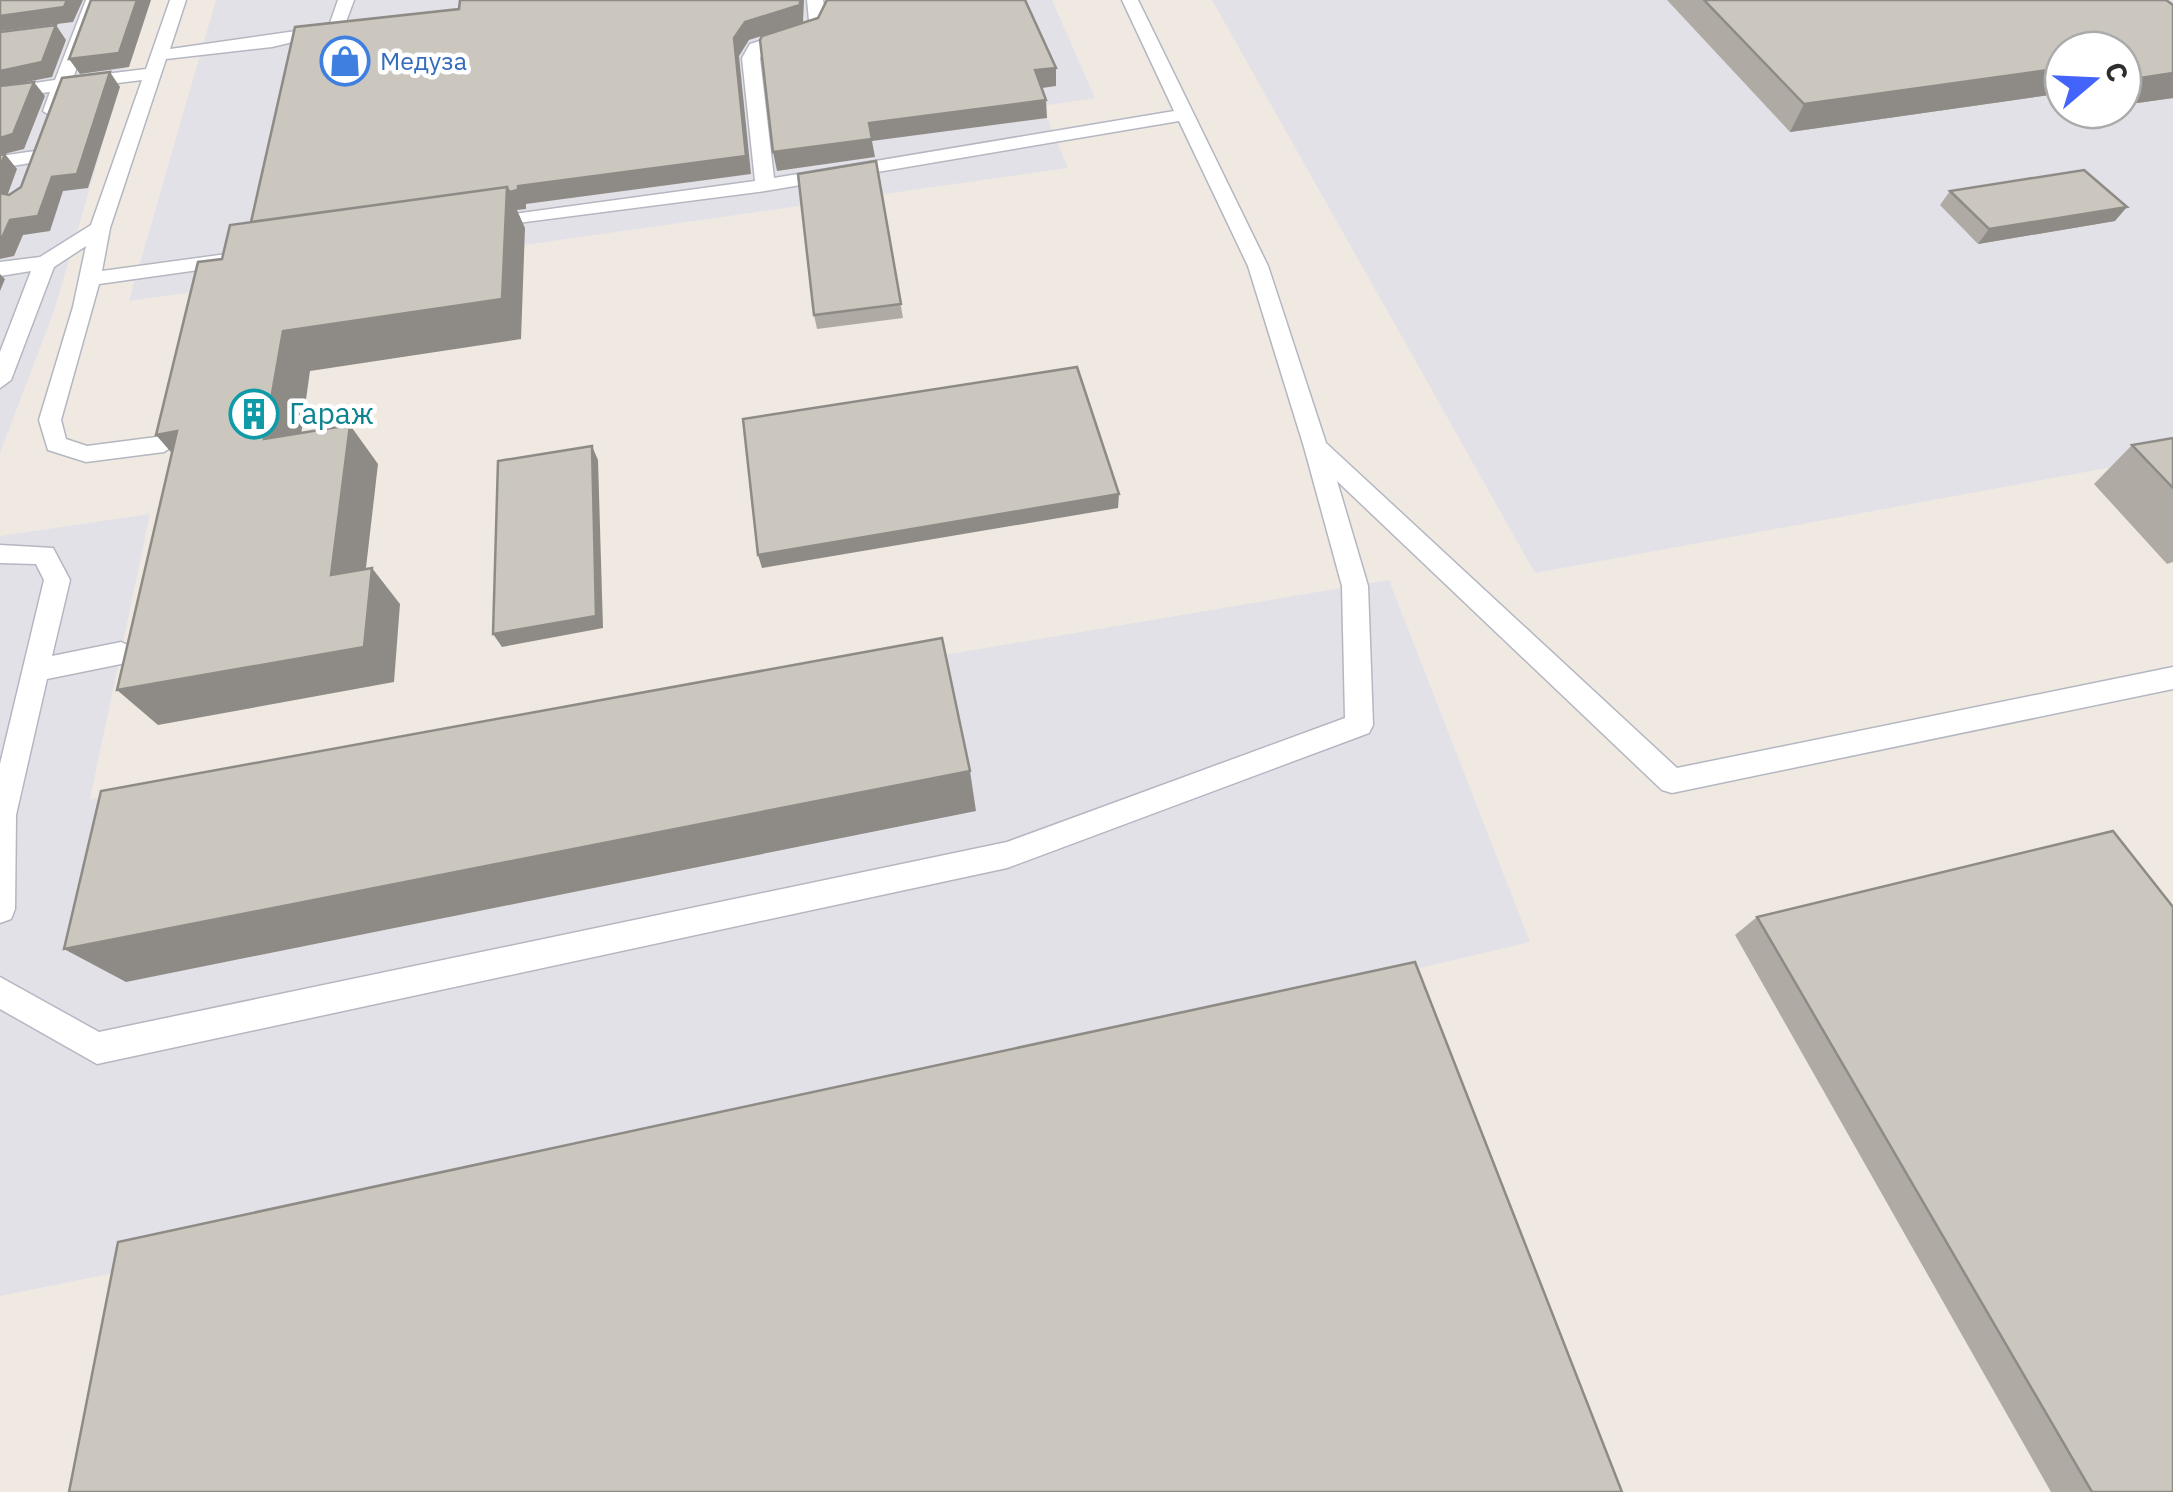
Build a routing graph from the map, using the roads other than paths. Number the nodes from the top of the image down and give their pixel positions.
1 (94, 0) edge
2 (178, 0) edge
3 (346, 0) edge
4 (816, 0) edge
5 (1130, 0) edge
6 (156, 64) junction
7 (62, 84) junction
8 (0, 93) edge
9 (1185, 115) junction
10 (42, 139) junction
11 (0, 162) edge
12 (766, 185) junction
13 (24, 186) edge
14 (470, 226) edge
15 (100, 228) junction
16 (254, 256) edge
17 (45, 263) junction
18 (0, 269) edge
19 (90, 279) junction
20 (5, 355) edge
21 (0, 380) edge
22 (164, 444) edge
23 (1316, 447) junction
24 (0, 554) edge
25 (120, 653) dead end
26 (36, 670) junction
27 (2173, 678) edge
28 (0, 909) edge
29 (0, 992) edge

1 - 7 lane
2 - 6 lane
3 - 6 lane
4 - 12 lane
5 - 9 lane
6 - 7 lane
6 - 15 lane
7 - 8 lane
7 - 10 lane
9 - 12 lane
9 - 23 lane
10 - 11 lane
10 - 13 lane
12 - 14 lane
15 - 17 lane
15 - 19 lane
16 - 19 lane
17 - 18 lane
17 - 20 lane
19 - 22 lane
20 - 21 lane
23 - 27 lane
23 - 29 lane
24 - 26 lane
25 - 26 lane
26 - 28 lane

